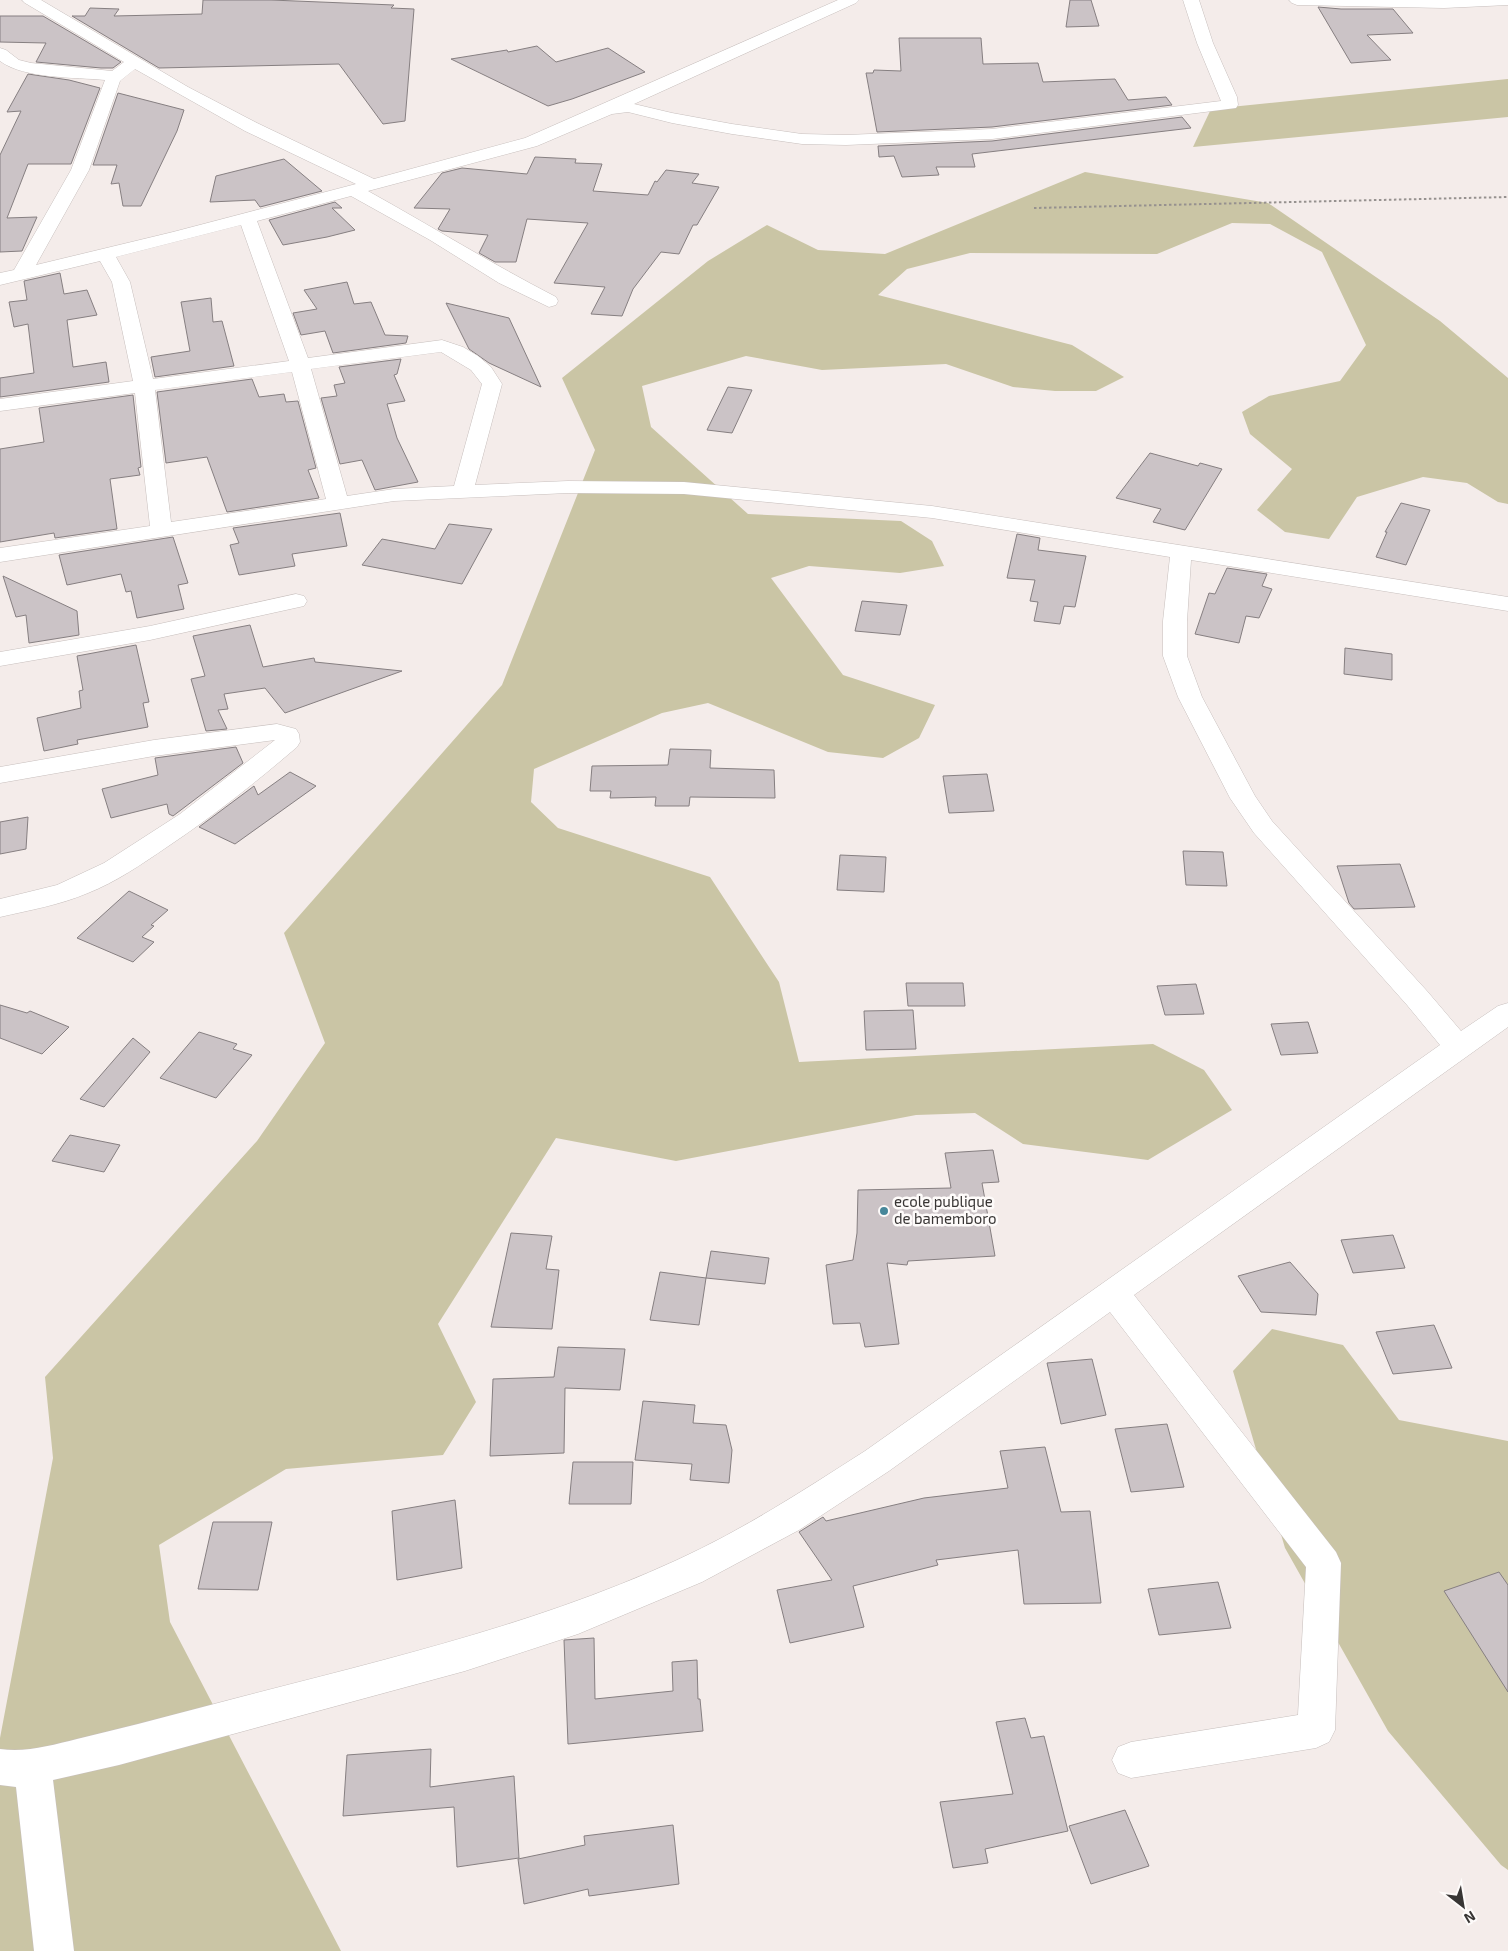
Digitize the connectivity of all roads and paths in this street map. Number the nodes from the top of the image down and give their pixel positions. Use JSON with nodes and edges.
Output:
{"nodes":[{"id":1,"x":30,"y":0,"type":"edge"},
{"id":2,"x":851,"y":0,"type":"edge"},
{"id":3,"x":1191,"y":0,"type":"edge"},
{"id":4,"x":1297,"y":0,"type":"edge"},
{"id":5,"x":1508,"y":0,"type":"edge"},
{"id":6,"x":1,"y":56,"type":"edge"},
{"id":7,"x":135,"y":62,"type":"junction"},
{"id":8,"x":114,"y":76,"type":"junction"},
{"id":9,"x":609,"y":109,"type":"junction"},
{"id":10,"x":371,"y":184,"type":"junction"},
{"id":11,"x":352,"y":189,"type":"junction"},
{"id":12,"x":1508,"y":197,"type":"edge"},
{"id":13,"x":1034,"y":208,"type":"dead end"},
{"id":14,"x":247,"y":218,"type":"junction"},
{"id":15,"x":105,"y":254,"type":"junction"},
{"id":16,"x":22,"y":273,"type":"junction"},
{"id":17,"x":0,"y":279,"type":"edge"},
{"id":18,"x":549,"y":301,"type":"dead end"},
{"id":19,"x":300,"y":364,"type":"junction"},
{"id":20,"x":144,"y":385,"type":"junction"},
{"id":21,"x":0,"y":405,"type":"edge"},
{"id":22,"x":463,"y":491,"type":"junction"},
{"id":23,"x":338,"y":502,"type":"junction"},
{"id":24,"x":161,"y":530,"type":"junction"},
{"id":25,"x":1181,"y":553,"type":"junction"},
{"id":26,"x":0,"y":555,"type":"edge"},
{"id":27,"x":296,"y":602,"type":"dead end"},
{"id":28,"x":1508,"y":604,"type":"edge"},
{"id":29,"x":0,"y":659,"type":"edge"},
{"id":30,"x":0,"y":775,"type":"edge"},
{"id":31,"x":0,"y":908,"type":"edge"},
{"id":32,"x":1508,"y":1013,"type":"edge"},
{"id":33,"x":1458,"y":1047,"type":"junction"},
{"id":34,"x":1114,"y":1293,"type":"junction"},
{"id":35,"x":1131,"y":1760,"type":"dead end"},
{"id":36,"x":16,"y":1767,"type":"edge"},
{"id":37,"x":54,"y":1951,"type":"edge"}],
"edges":[{"from":1,"to":7,"type":"street"},
{"from":2,"to":9,"type":"street"},
{"from":3,"to":9,"type":"street"},
{"from":4,"to":5,"type":"street"},
{"from":6,"to":8,"type":"street"},
{"from":7,"to":8,"type":"street"},
{"from":7,"to":10,"type":"street"},
{"from":8,"to":16,"type":"street"},
{"from":9,"to":10,"type":"street"},
{"from":10,"to":11,"type":"street"},
{"from":11,"to":14,"type":"street"},
{"from":11,"to":18,"type":"street"},
{"from":12,"to":13,"type":"path"},
{"from":14,"to":15,"type":"street"},
{"from":14,"to":19,"type":"street"},
{"from":15,"to":16,"type":"street"},
{"from":15,"to":20,"type":"street"},
{"from":16,"to":17,"type":"street"},
{"from":19,"to":20,"type":"street"},
{"from":19,"to":22,"type":"street"},
{"from":19,"to":23,"type":"street"},
{"from":20,"to":21,"type":"street"},
{"from":20,"to":24,"type":"street"},
{"from":22,"to":23,"type":"street"},
{"from":22,"to":25,"type":"street"},
{"from":23,"to":24,"type":"street"},
{"from":24,"to":26,"type":"street"},
{"from":25,"to":28,"type":"street"},
{"from":25,"to":33,"type":"street"},
{"from":27,"to":29,"type":"street"},
{"from":30,"to":31,"type":"street"},
{"from":32,"to":33,"type":"street"},
{"from":33,"to":34,"type":"street"},
{"from":34,"to":35,"type":"street"},
{"from":34,"to":36,"type":"street"},
{"from":36,"to":37,"type":"street"}]}
